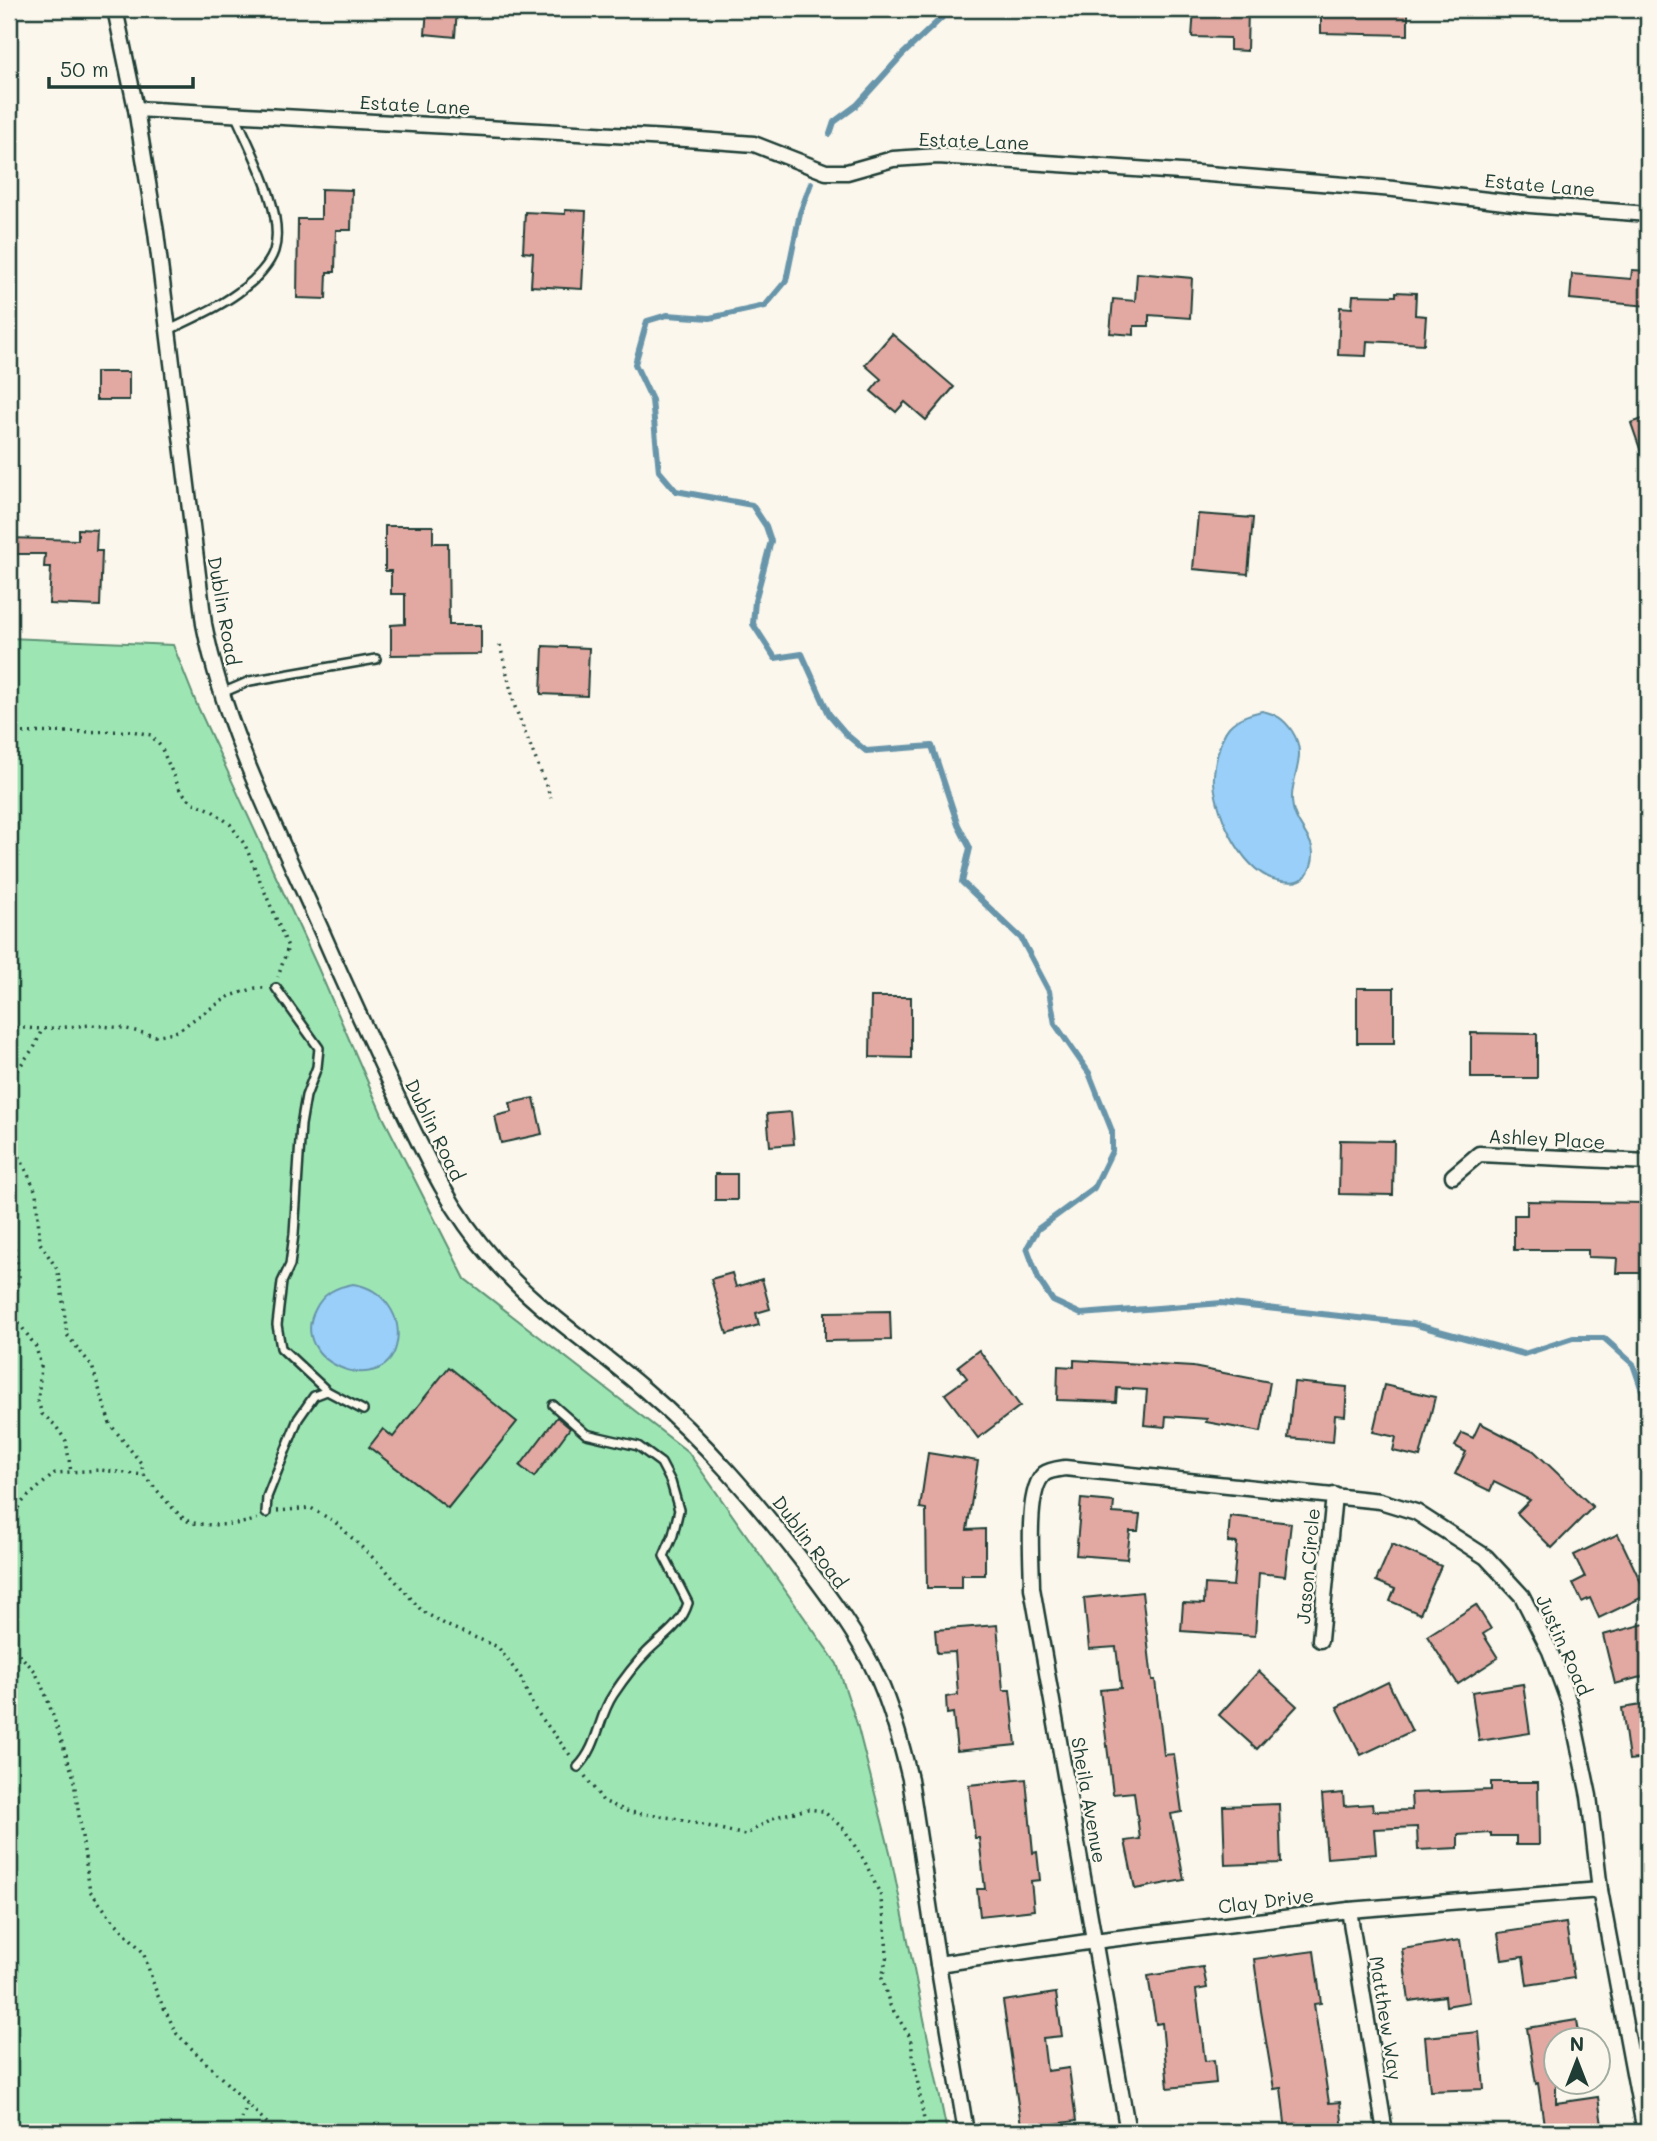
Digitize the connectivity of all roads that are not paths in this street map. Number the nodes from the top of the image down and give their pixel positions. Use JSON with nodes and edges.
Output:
{"nodes":[{"id":1,"x":115,"y":9,"type":"edge"},
{"id":2,"x":136,"y":109,"type":"junction"},
{"id":3,"x":234,"y":114,"type":"junction"},
{"id":4,"x":1648,"y":214,"type":"edge"},
{"id":5,"x":169,"y":330,"type":"junction"},
{"id":6,"x":376,"y":659,"type":"dead end"},
{"id":7,"x":221,"y":693,"type":"junction"},
{"id":8,"x":276,"y":988,"type":"road end"},
{"id":9,"x":1648,"y":1163,"type":"edge"},
{"id":10,"x":1453,"y":1176,"type":"dead end"},
{"id":11,"x":327,"y":1391,"type":"junction"},
{"id":12,"x":553,"y":1405,"type":"dead end"},
{"id":13,"x":363,"y":1410,"type":"dead end"},
{"id":14,"x":1042,"y":1475,"type":"joint"},
{"id":15,"x":1334,"y":1495,"type":"junction"},
{"id":16,"x":266,"y":1513,"type":"road end"},
{"id":17,"x":1320,"y":1640,"type":"dead end"},
{"id":18,"x":578,"y":1767,"type":"road end"},
{"id":19,"x":1600,"y":1890,"type":"junction"},
{"id":20,"x":1349,"y":1910,"type":"junction"},
{"id":21,"x":1094,"y":1941,"type":"junction"},
{"id":22,"x":938,"y":1964,"type":"junction"},
{"id":23,"x":966,"y":2132,"type":"edge"},
{"id":24,"x":1128,"y":2132,"type":"edge"},
{"id":25,"x":1385,"y":2132,"type":"edge"},
{"id":26,"x":1645,"y":2132,"type":"edge"}],
"edges":[{"from":1,"to":2,"type":"street","name":"Dublin Road"},
{"from":2,"to":3,"type":"street","name":"Estate Lane"},
{"from":2,"to":5,"type":"street","name":"Dublin Road"},
{"from":3,"to":4,"type":"street","name":"Estate Lane"},
{"from":3,"to":5,"type":"lane"},
{"from":5,"to":7,"type":"street","name":"Dublin Road"},
{"from":6,"to":7,"type":"lane"},
{"from":7,"to":22,"type":"street","name":"Dublin Road"},
{"from":8,"to":11,"type":"lane"},
{"from":9,"to":10,"type":"street","name":"Ashley Place"},
{"from":11,"to":13,"type":"lane"},
{"from":11,"to":16,"type":"lane"},
{"from":12,"to":18,"type":"lane"},
{"from":14,"to":15,"type":"street","name":"Justin Road"},
{"from":14,"to":21,"type":"street","name":"Sheila Avenue"},
{"from":15,"to":17,"type":"street","name":"Jason Circle"},
{"from":15,"to":19,"type":"street","name":"Justin Road"},
{"from":19,"to":20,"type":"street","name":"Clay Drive"},
{"from":19,"to":26,"type":"street","name":"Justin Road"},
{"from":20,"to":21,"type":"street","name":"Clay Drive"},
{"from":20,"to":25,"type":"street","name":"Matthew Way"},
{"from":21,"to":22,"type":"street","name":"Clay Drive"},
{"from":21,"to":24,"type":"street","name":"Sheila Avenue"},
{"from":22,"to":23,"type":"street","name":"Dublin Road"}]}
